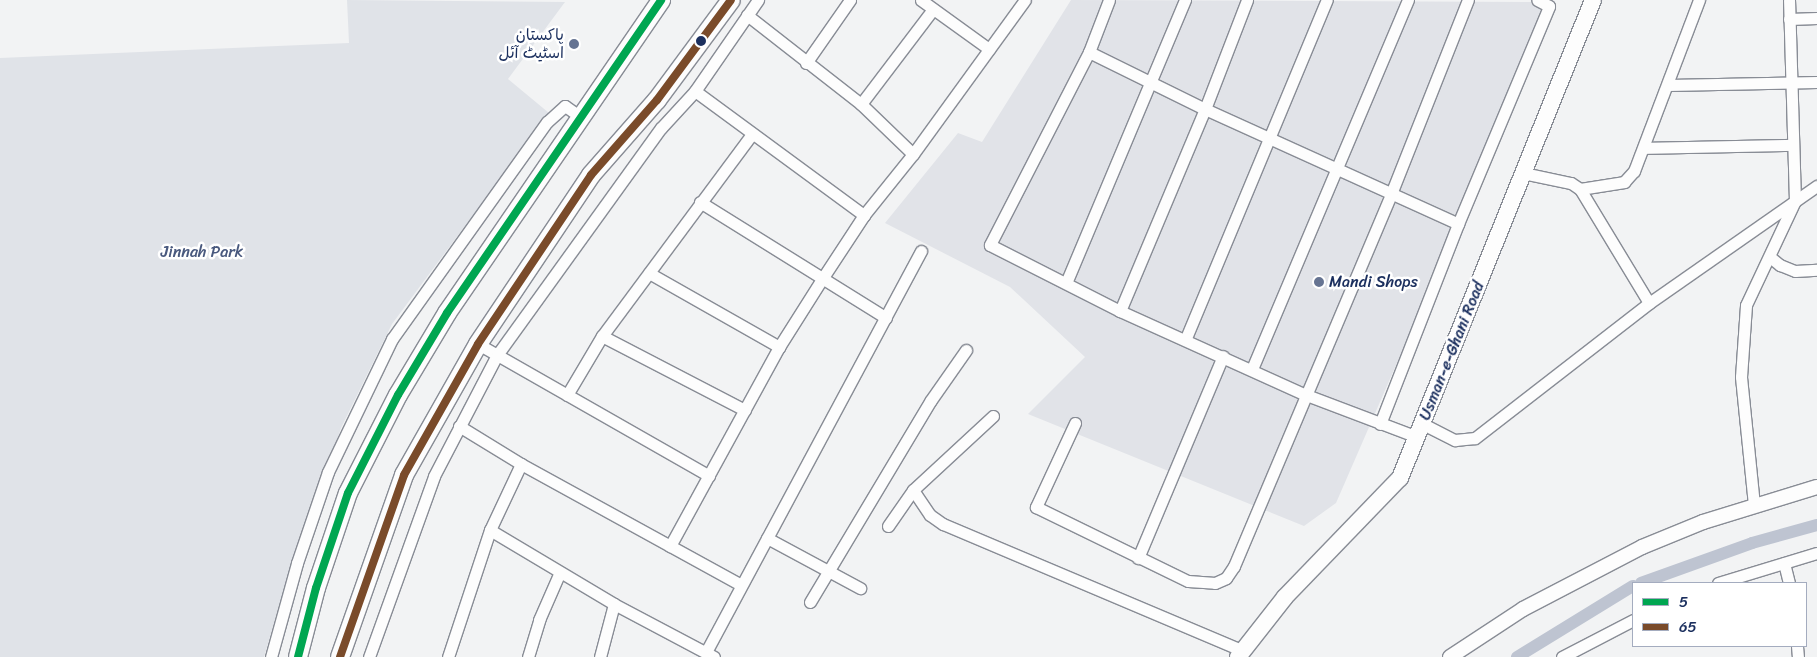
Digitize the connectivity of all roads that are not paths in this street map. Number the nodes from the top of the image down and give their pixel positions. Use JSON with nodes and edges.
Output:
{"nodes":[{"id":1,"x":661,"y":0,"type":"edge"},
{"id":2,"x":758,"y":0,"type":"edge"},
{"id":3,"x":850,"y":0,"type":"edge"},
{"id":4,"x":921,"y":0,"type":"edge"},
{"id":5,"x":1025,"y":0,"type":"edge"},
{"id":6,"x":1109,"y":0,"type":"edge"},
{"id":7,"x":1185,"y":0,"type":"edge"},
{"id":8,"x":1248,"y":0,"type":"edge"},
{"id":9,"x":1327,"y":0,"type":"edge"},
{"id":10,"x":1408,"y":0,"type":"edge"},
{"id":11,"x":1468,"y":0,"type":"edge"},
{"id":12,"x":1537,"y":0,"type":"edge"},
{"id":13,"x":1593,"y":0,"type":"edge"},
{"id":14,"x":1699,"y":0,"type":"edge"},
{"id":15,"x":1789,"y":0,"type":"edge"},
{"id":16,"x":727,"y":6,"type":"edge"},
{"id":17,"x":933,"y":9,"type":"junction"},
{"id":18,"x":1817,"y":18,"type":"edge"},
{"id":19,"x":1789,"y":19,"type":"junction"},
{"id":20,"x":744,"y":20,"type":"junction"},
{"id":21,"x":989,"y":49,"type":"junction"},
{"id":22,"x":1089,"y":52,"type":"junction"},
{"id":23,"x":806,"y":63,"type":"junction"},
{"id":24,"x":1150,"y":81,"type":"junction"},
{"id":25,"x":1817,"y":82,"type":"edge"},
{"id":26,"x":1790,"y":83,"type":"junction"},
{"id":27,"x":1668,"y":85,"type":"junction"},
{"id":28,"x":695,"y":91,"type":"junction"},
{"id":29,"x":861,"y":104,"type":"junction"},
{"id":30,"x":1205,"y":110,"type":"junction"},
{"id":31,"x":581,"y":117,"type":"junction"},
{"id":32,"x":752,"y":134,"type":"junction"},
{"id":33,"x":1270,"y":138,"type":"junction"},
{"id":34,"x":1791,"y":145,"type":"junction"},
{"id":35,"x":1644,"y":148,"type":"junction"},
{"id":36,"x":913,"y":154,"type":"junction"},
{"id":37,"x":1335,"y":168,"type":"junction"},
{"id":38,"x":1523,"y":173,"type":"junction"},
{"id":39,"x":1817,"y":186,"type":"edge"},
{"id":40,"x":1580,"y":189,"type":"junction"},
{"id":41,"x":1391,"y":194,"type":"junction"},
{"id":42,"x":1795,"y":201,"type":"junction"},
{"id":43,"x":700,"y":202,"type":"junction"},
{"id":44,"x":864,"y":215,"type":"junction"},
{"id":45,"x":1458,"y":224,"type":"junction"},
{"id":46,"x":921,"y":251,"type":"dead end"},
{"id":47,"x":1770,"y":258,"type":"junction"},
{"id":48,"x":1817,"y":270,"type":"edge"},
{"id":49,"x":649,"y":273,"type":"junction"},
{"id":50,"x":822,"y":279,"type":"junction"},
{"id":51,"x":1066,"y":283,"type":"junction"},
{"id":52,"x":1649,"y":304,"type":"junction"},
{"id":53,"x":1120,"y":311,"type":"junction"},
{"id":54,"x":886,"y":318,"type":"junction"},
{"id":55,"x":602,"y":336,"type":"junction"},
{"id":56,"x":1186,"y":338,"type":"junction"},
{"id":57,"x":478,"y":344,"type":"junction"},
{"id":58,"x":779,"y":347,"type":"junction"},
{"id":59,"x":966,"y":350,"type":"dead end"},
{"id":60,"x":496,"y":355,"type":"junction"},
{"id":61,"x":1223,"y":356,"type":"junction"},
{"id":62,"x":1252,"y":369,"type":"junction"},
{"id":63,"x":1304,"y":394,"type":"junction"},
{"id":64,"x":567,"y":395,"type":"junction"},
{"id":65,"x":745,"y":410,"type":"junction"},
{"id":66,"x":993,"y":416,"type":"dead end"},
{"id":67,"x":1075,"y":423,"type":"dead end"},
{"id":68,"x":1380,"y":424,"type":"junction"},
{"id":69,"x":459,"y":426,"type":"junction"},
{"id":70,"x":1420,"y":430,"type":"junction"},
{"id":71,"x":521,"y":464,"type":"junction"},
{"id":72,"x":709,"y":476,"type":"junction"},
{"id":73,"x":1817,"y":487,"type":"edge"},
{"id":74,"x":914,"y":490,"type":"junction"},
{"id":75,"x":1754,"y":505,"type":"junction"},
{"id":76,"x":888,"y":526,"type":"dead end"},
{"id":77,"x":490,"y":530,"type":"junction"},
{"id":78,"x":767,"y":538,"type":"junction"},
{"id":79,"x":670,"y":546,"type":"junction"},
{"id":80,"x":1817,"y":554,"type":"edge"},
{"id":81,"x":1138,"y":558,"type":"junction"},
{"id":82,"x":1784,"y":563,"type":"junction"},
{"id":83,"x":830,"y":571,"type":"junction"},
{"id":84,"x":560,"y":572,"type":"junction"},
{"id":85,"x":1721,"y":582,"type":"edge"},
{"id":86,"x":1789,"y":582,"type":"edge"},
{"id":87,"x":741,"y":585,"type":"junction"},
{"id":88,"x":860,"y":588,"type":"dead end"},
{"id":89,"x":810,"y":602,"type":"dead end"},
{"id":90,"x":614,"y":604,"type":"junction"},
{"id":91,"x":1632,"y":621,"type":"edge"},
{"id":92,"x":1240,"y":654,"type":"edge"},
{"id":93,"x":710,"y":655,"type":"edge"},
{"id":94,"x":271,"y":657,"type":"edge"},
{"id":95,"x":298,"y":657,"type":"edge"},
{"id":96,"x":340,"y":657,"type":"edge"},
{"id":97,"x":369,"y":657,"type":"edge"},
{"id":98,"x":448,"y":657,"type":"edge"},
{"id":99,"x":528,"y":657,"type":"edge"},
{"id":100,"x":600,"y":657,"type":"edge"},
{"id":101,"x":1450,"y":657,"type":"edge"},
{"id":102,"x":1562,"y":657,"type":"edge"}],
"edges":[{"from":1,"to":31,"type":"main road"},
{"from":2,"to":20,"type":"street"},
{"from":3,"to":23,"type":"street"},
{"from":4,"to":17,"type":"street"},
{"from":5,"to":21,"type":"street"},
{"from":6,"to":22,"type":"street"},
{"from":7,"to":24,"type":"street"},
{"from":8,"to":30,"type":"street"},
{"from":9,"to":33,"type":"street"},
{"from":10,"to":37,"type":"street"},
{"from":11,"to":41,"type":"street"},
{"from":12,"to":45,"type":"street"},
{"from":13,"to":38,"type":"main road","name":"Usman-e-Ghani Road"},
{"from":14,"to":27,"type":"street"},
{"from":15,"to":19,"type":"street"},
{"from":16,"to":20,"type":"street"},
{"from":16,"to":57,"type":"main road"},
{"from":17,"to":21,"type":"street"},
{"from":17,"to":29,"type":"street"},
{"from":18,"to":19,"type":"street"},
{"from":19,"to":26,"type":"street"},
{"from":20,"to":23,"type":"street"},
{"from":20,"to":28,"type":"street"},
{"from":21,"to":36,"type":"street"},
{"from":22,"to":24,"type":"street"},
{"from":22,"to":51,"type":"street"},
{"from":23,"to":29,"type":"street"},
{"from":24,"to":30,"type":"street"},
{"from":24,"to":51,"type":"street"},
{"from":25,"to":26,"type":"street"},
{"from":26,"to":27,"type":"street"},
{"from":26,"to":34,"type":"street"},
{"from":27,"to":35,"type":"street"},
{"from":28,"to":32,"type":"street"},
{"from":28,"to":60,"type":"street"},
{"from":29,"to":36,"type":"street"},
{"from":30,"to":33,"type":"street"},
{"from":30,"to":53,"type":"street"},
{"from":31,"to":94,"type":"street"},
{"from":31,"to":95,"type":"main road"},
{"from":32,"to":43,"type":"street"},
{"from":32,"to":44,"type":"street"},
{"from":33,"to":37,"type":"street"},
{"from":33,"to":56,"type":"street"},
{"from":34,"to":35,"type":"street"},
{"from":34,"to":42,"type":"street"},
{"from":35,"to":40,"type":"street"},
{"from":36,"to":44,"type":"street"},
{"from":37,"to":41,"type":"street"},
{"from":37,"to":62,"type":"street"},
{"from":38,"to":40,"type":"street"},
{"from":38,"to":70,"type":"main road","name":"Usman-e-Ghani Road"},
{"from":39,"to":42,"type":"street"},
{"from":40,"to":52,"type":"street"},
{"from":41,"to":45,"type":"street"},
{"from":41,"to":63,"type":"street"},
{"from":42,"to":47,"type":"street"},
{"from":42,"to":52,"type":"street"},
{"from":43,"to":49,"type":"street"},
{"from":43,"to":50,"type":"street"},
{"from":44,"to":50,"type":"street"},
{"from":45,"to":68,"type":"street"},
{"from":46,"to":54,"type":"street"},
{"from":47,"to":48,"type":"street"},
{"from":47,"to":75,"type":"street"},
{"from":49,"to":55,"type":"street"},
{"from":49,"to":58,"type":"street"},
{"from":50,"to":54,"type":"street"},
{"from":50,"to":58,"type":"street"},
{"from":51,"to":53,"type":"street"},
{"from":52,"to":70,"type":"street"},
{"from":53,"to":56,"type":"street"},
{"from":54,"to":78,"type":"street"},
{"from":55,"to":64,"type":"street"},
{"from":55,"to":65,"type":"street"},
{"from":56,"to":61,"type":"street"},
{"from":57,"to":60,"type":"street"},
{"from":57,"to":96,"type":"main road"},
{"from":58,"to":65,"type":"street"},
{"from":59,"to":83,"type":"street"},
{"from":60,"to":64,"type":"street"},
{"from":60,"to":69,"type":"street"},
{"from":61,"to":62,"type":"street"},
{"from":61,"to":81,"type":"street"},
{"from":62,"to":63,"type":"street"},
{"from":63,"to":68,"type":"street"},
{"from":63,"to":81,"type":"street"},
{"from":64,"to":72,"type":"street"},
{"from":65,"to":72,"type":"street"},
{"from":66,"to":74,"type":"street"},
{"from":67,"to":81,"type":"street"},
{"from":68,"to":70,"type":"street"},
{"from":69,"to":71,"type":"street"},
{"from":69,"to":97,"type":"street"},
{"from":70,"to":92,"type":"main road","name":"Usman-e-Ghani Road"},
{"from":71,"to":77,"type":"street"},
{"from":71,"to":79,"type":"street"},
{"from":72,"to":79,"type":"street"},
{"from":73,"to":75,"type":"street"},
{"from":74,"to":76,"type":"street"},
{"from":74,"to":92,"type":"street"},
{"from":75,"to":101,"type":"street"},
{"from":77,"to":84,"type":"street"},
{"from":77,"to":98,"type":"street"},
{"from":78,"to":83,"type":"street"},
{"from":78,"to":87,"type":"street"},
{"from":79,"to":87,"type":"street"},
{"from":80,"to":82,"type":"street"},
{"from":82,"to":85,"type":"street"},
{"from":82,"to":86,"type":"street"},
{"from":83,"to":88,"type":"street"},
{"from":83,"to":89,"type":"street"},
{"from":84,"to":90,"type":"street"},
{"from":84,"to":99,"type":"street"},
{"from":87,"to":93,"type":"street"},
{"from":90,"to":93,"type":"street"},
{"from":90,"to":100,"type":"street"},
{"from":91,"to":102,"type":"street"}]}
